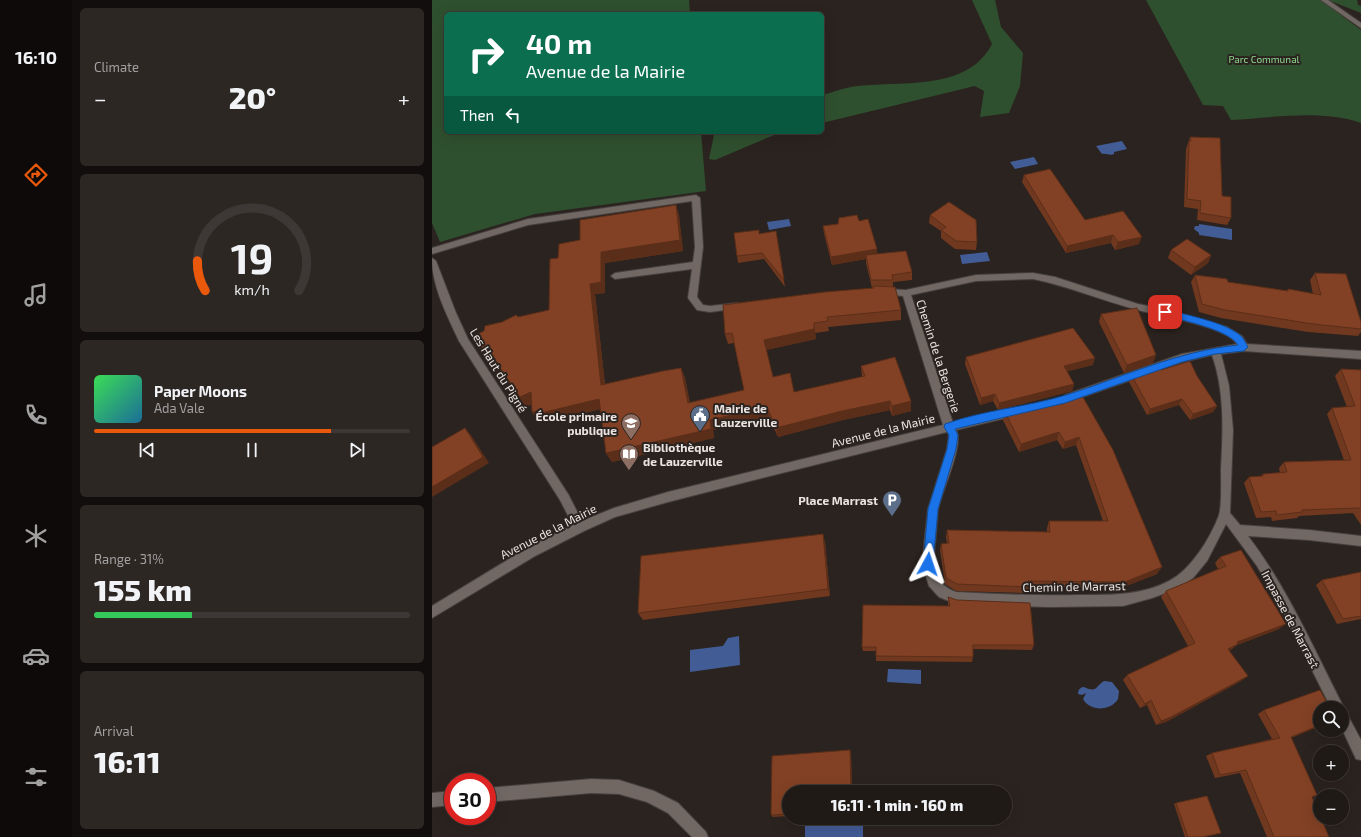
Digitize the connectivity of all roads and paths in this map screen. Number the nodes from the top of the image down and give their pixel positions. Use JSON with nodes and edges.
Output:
{"nodes":[{"id":1,"x":1324,"y":0,"type":"edge"},
{"id":2,"x":1361,"y":26,"type":"edge"},
{"id":3,"x":432,"y":251,"type":"edge"},
{"id":4,"x":432,"y":261,"type":"edge"},
{"id":5,"x":696,"y":265,"type":"junction"},
{"id":6,"x":615,"y":276,"type":"dead end"},
{"id":7,"x":878,"y":292,"type":"edge"},
{"id":8,"x":906,"y":292,"type":"junction"},
{"id":9,"x":750,"y":305,"type":"edge"},
{"id":10,"x":1244,"y":347,"type":"junction"},
{"id":11,"x":1215,"y":350,"type":"junction"},
{"id":12,"x":1361,"y":355,"type":"edge"},
{"id":13,"x":1058,"y":401,"type":"edge"},
{"id":14,"x":1028,"y":408,"type":"edge"},
{"id":15,"x":949,"y":427,"type":"junction"},
{"id":16,"x":1225,"y":514,"type":"junction"},
{"id":17,"x":580,"y":527,"type":"junction"},
{"id":18,"x":1237,"y":530,"type":"junction"},
{"id":19,"x":1361,"y":541,"type":"edge"},
{"id":20,"x":432,"y":612,"type":"edge"},
{"id":21,"x":1334,"y":701,"type":"edge"},
{"id":22,"x":1349,"y":730,"type":"edge"},
{"id":23,"x":1361,"y":754,"type":"edge"},
{"id":24,"x":496,"y":794,"type":"edge"},
{"id":25,"x":444,"y":799,"type":"edge"},
{"id":26,"x":432,"y":800,"type":"edge"},
{"id":27,"x":701,"y":837,"type":"edge"}],
"edges":[{"from":1,"to":2,"type":"street"},
{"from":3,"to":5,"type":"street"},
{"from":4,"to":17,"type":"street","name":"Les Haut du Pigné"},
{"from":5,"to":6,"type":"street"},
{"from":5,"to":9,"type":"street"},
{"from":7,"to":8,"type":"street","name":"Chemin de la Bergerie"},
{"from":8,"to":10,"type":"street","name":"Chemin de la Bergerie"},
{"from":8,"to":15,"type":"street","name":"Chemin de la Bergerie"},
{"from":10,"to":11,"type":"street"},
{"from":10,"to":12,"type":"street"},
{"from":11,"to":13,"type":"street"},
{"from":11,"to":16,"type":"street","name":"Chemin de Marrast"},
{"from":14,"to":15,"type":"street","name":"Avenue de la Mairie"},
{"from":15,"to":16,"type":"street","name":"Chemin de Marrast"},
{"from":15,"to":17,"type":"street","name":"Avenue de la Mairie"},
{"from":16,"to":18,"type":"street","name":"Impasse de Marrast"},
{"from":17,"to":20,"type":"street","name":"Avenue de la Mairie"},
{"from":18,"to":19,"type":"street"},
{"from":18,"to":21,"type":"street","name":"Impasse de Marrast"},
{"from":22,"to":23,"type":"street"},
{"from":24,"to":27,"type":"street"},
{"from":25,"to":26,"type":"street"}]}
